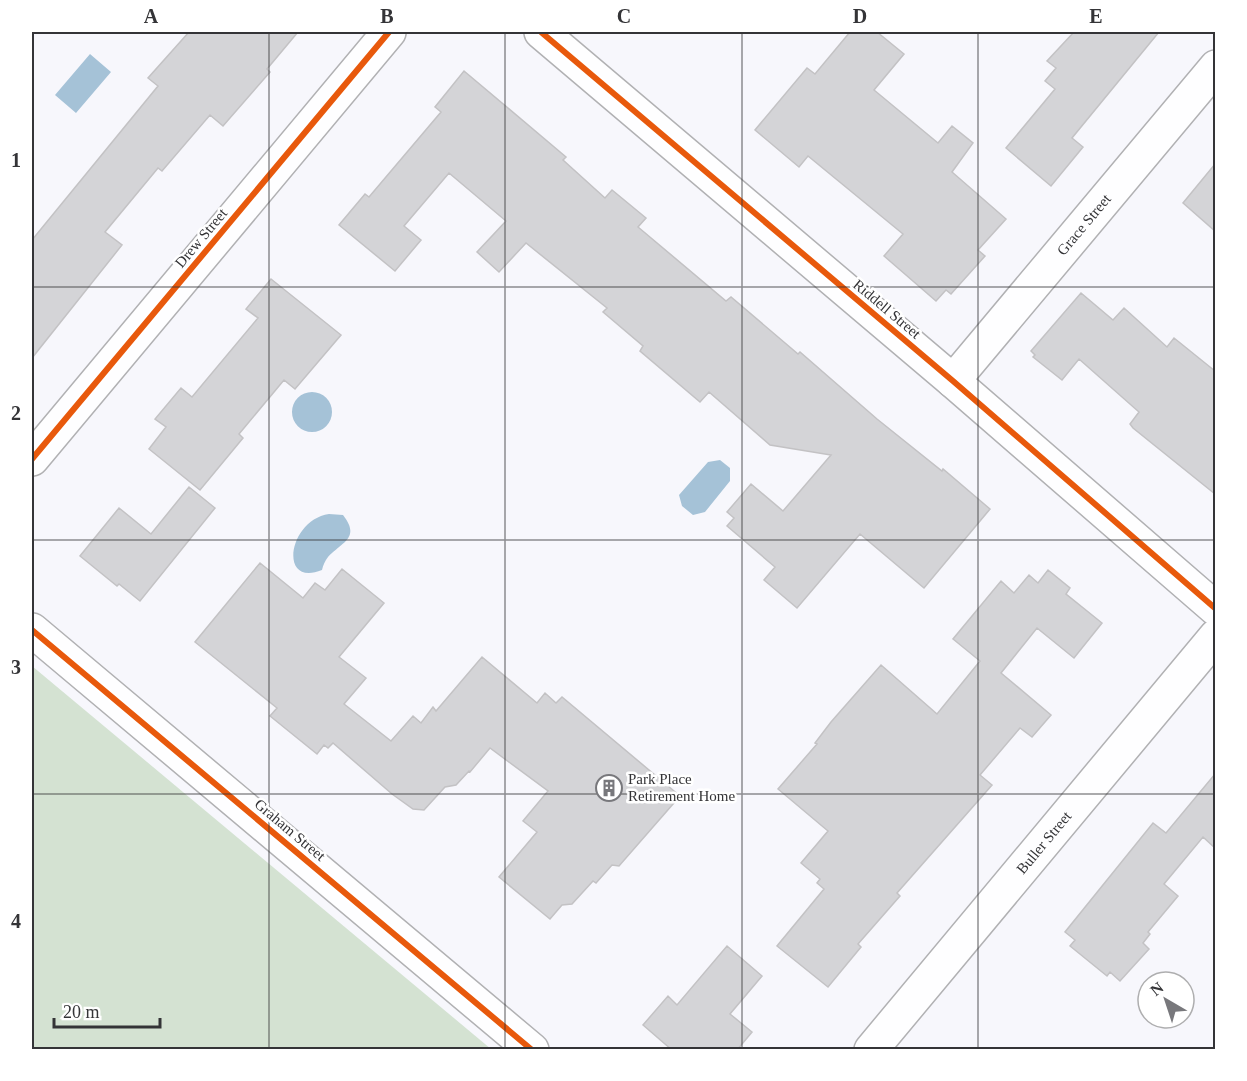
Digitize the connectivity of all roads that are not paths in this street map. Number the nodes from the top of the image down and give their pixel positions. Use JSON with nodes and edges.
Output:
{"nodes":[{"id":1,"x":389,"y":32,"type":"edge"},
{"id":2,"x":551,"y":35,"type":"edge"},
{"id":3,"x":1215,"y":67,"type":"edge"},
{"id":4,"x":953,"y":381,"type":"junction"},
{"id":5,"x":32,"y":459,"type":"edge"},
{"id":6,"x":1215,"y":609,"type":"edge"},
{"id":7,"x":32,"y":630,"type":"edge"},
{"id":8,"x":1215,"y":636,"type":"edge"},
{"id":9,"x":532,"y":1050,"type":"edge"},
{"id":10,"x":871,"y":1050,"type":"edge"}],
"edges":[{"from":1,"to":5,"type":"street","name":"Drew Street"},
{"from":2,"to":4,"type":"street","name":"Riddell Street"},
{"from":3,"to":4,"type":"street","name":"Grace Street"},
{"from":4,"to":6,"type":"street","name":"Riddell Street"},
{"from":7,"to":9,"type":"street","name":"Graham Street"},
{"from":8,"to":10,"type":"street","name":"Buller Street"}]}
